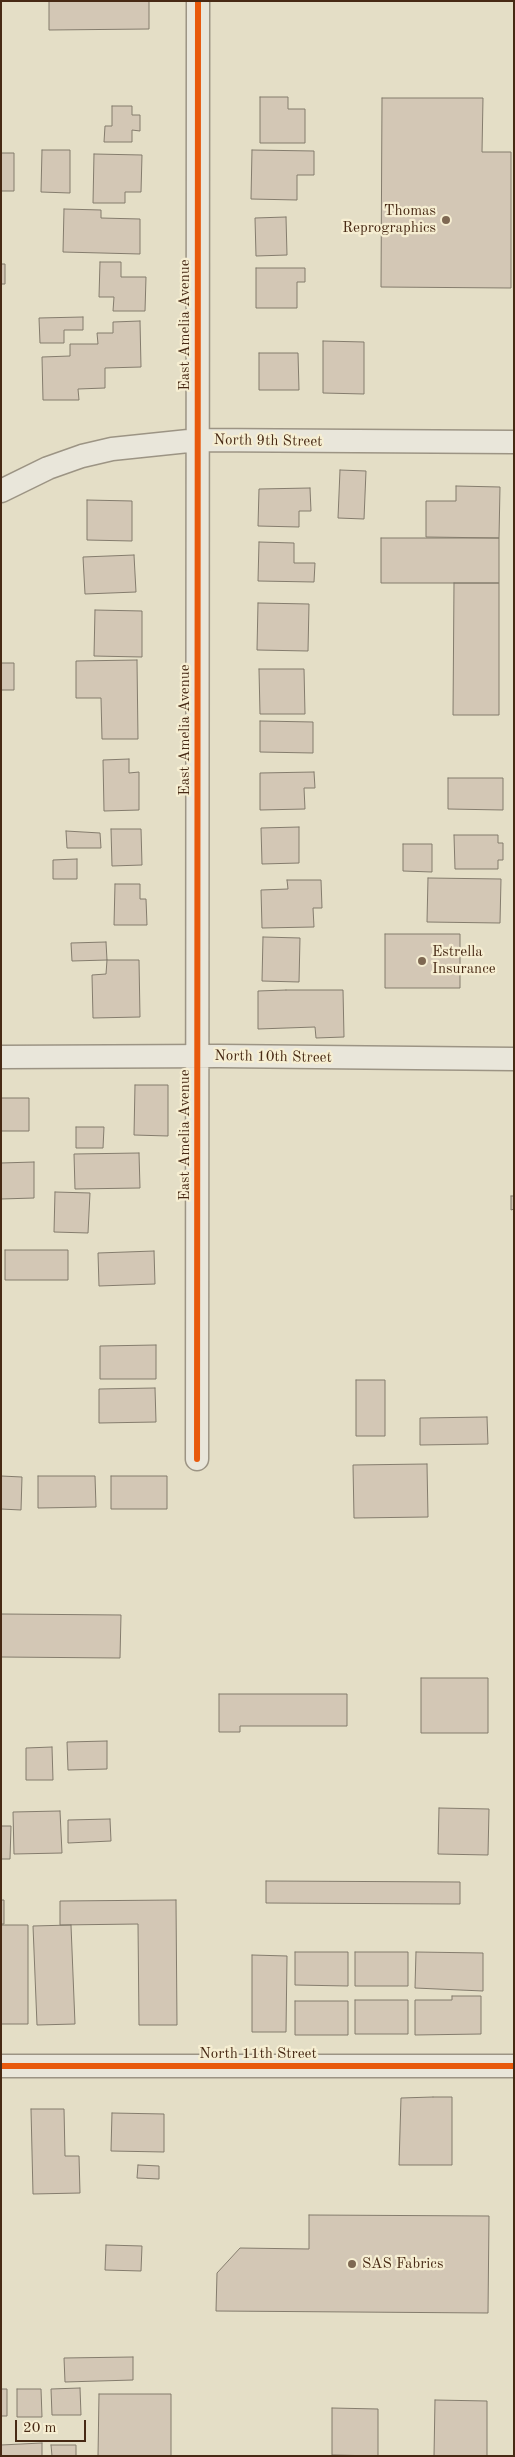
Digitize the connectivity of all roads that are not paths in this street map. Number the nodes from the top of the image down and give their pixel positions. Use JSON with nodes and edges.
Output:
{"nodes":[{"id":1,"x":198,"y":1,"type":"edge"},
{"id":2,"x":198,"y":440,"type":"junction"},
{"id":3,"x":514,"y":442,"type":"edge"},
{"id":4,"x":1,"y":491,"type":"edge"},
{"id":5,"x":197,"y":1056,"type":"junction"},
{"id":6,"x":1,"y":1057,"type":"edge"},
{"id":7,"x":514,"y":1059,"type":"edge"},
{"id":8,"x":197,"y":1459,"type":"dead end"},
{"id":9,"x":1,"y":2066,"type":"edge"},
{"id":10,"x":514,"y":2066,"type":"edge"}],
"edges":[{"from":1,"to":2,"type":"street","name":"East Amelia Avenue"},
{"from":2,"to":3,"type":"street","name":"North 9th Street"},
{"from":2,"to":4,"type":"street","name":"North 9th Street"},
{"from":2,"to":5,"type":"street","name":"East Amelia Avenue"},
{"from":5,"to":6,"type":"street","name":"North 10th Street"},
{"from":5,"to":7,"type":"street","name":"North 10th Street"},
{"from":5,"to":8,"type":"street","name":"East Amelia Avenue"},
{"from":9,"to":10,"type":"street","name":"North 11th Street"}]}
